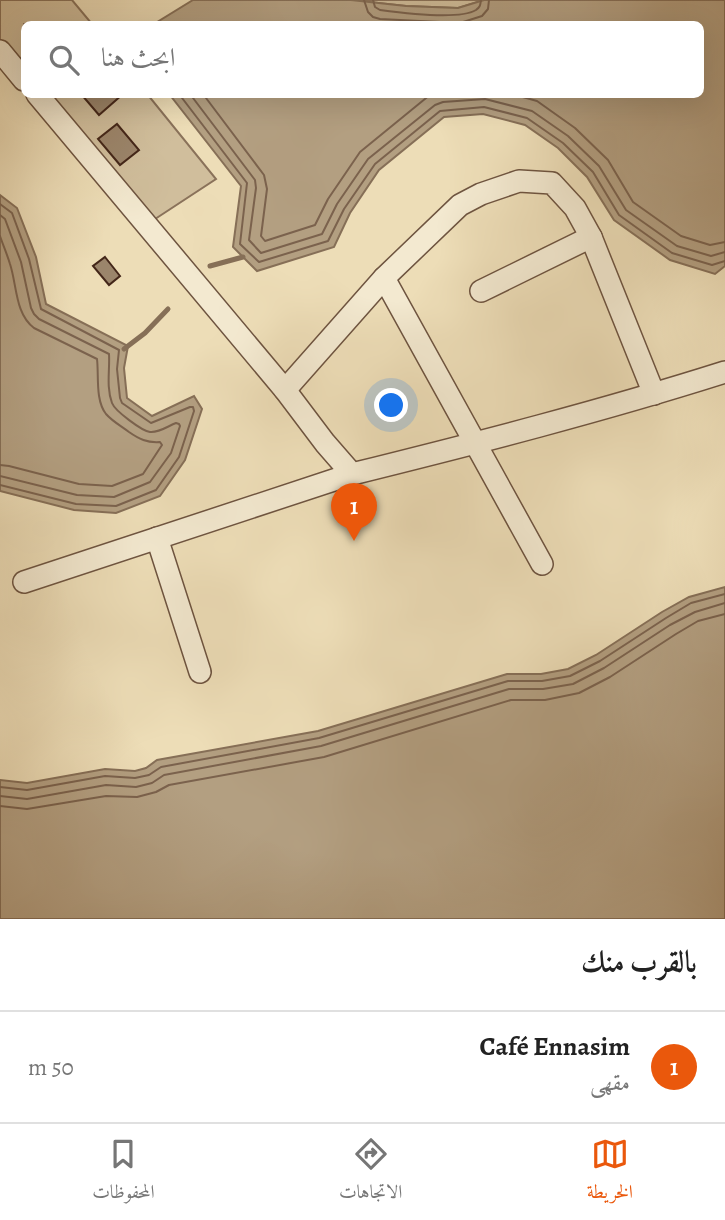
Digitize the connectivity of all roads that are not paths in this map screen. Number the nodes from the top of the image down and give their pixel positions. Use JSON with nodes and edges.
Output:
{"nodes":[{"id":1,"x":0,"y":51,"type":"edge"},
{"id":2,"x":21,"y":76,"type":"edge"},
{"id":3,"x":40,"y":98,"type":"edge"},
{"id":4,"x":592,"y":237,"type":"junction"},
{"id":5,"x":384,"y":278,"type":"junction"},
{"id":6,"x":481,"y":290,"type":"dead end"},
{"id":7,"x":725,"y":372,"type":"edge"},
{"id":8,"x":285,"y":390,"type":"junction"},
{"id":9,"x":654,"y":394,"type":"junction"},
{"id":10,"x":475,"y":442,"type":"junction"},
{"id":11,"x":352,"y":474,"type":"junction"},
{"id":12,"x":157,"y":538,"type":"junction"},
{"id":13,"x":542,"y":564,"type":"dead end"},
{"id":14,"x":24,"y":582,"type":"dead end"},
{"id":15,"x":200,"y":672,"type":"dead end"}],
"edges":[{"from":1,"to":2,"type":"street"},
{"from":3,"to":8,"type":"street"},
{"from":4,"to":5,"type":"street"},
{"from":4,"to":6,"type":"street"},
{"from":4,"to":9,"type":"street"},
{"from":5,"to":8,"type":"street"},
{"from":5,"to":10,"type":"street"},
{"from":7,"to":9,"type":"street"},
{"from":8,"to":11,"type":"street"},
{"from":9,"to":10,"type":"street"},
{"from":10,"to":11,"type":"street"},
{"from":10,"to":13,"type":"street"},
{"from":11,"to":12,"type":"street"},
{"from":12,"to":14,"type":"street"},
{"from":12,"to":15,"type":"street"}]}
